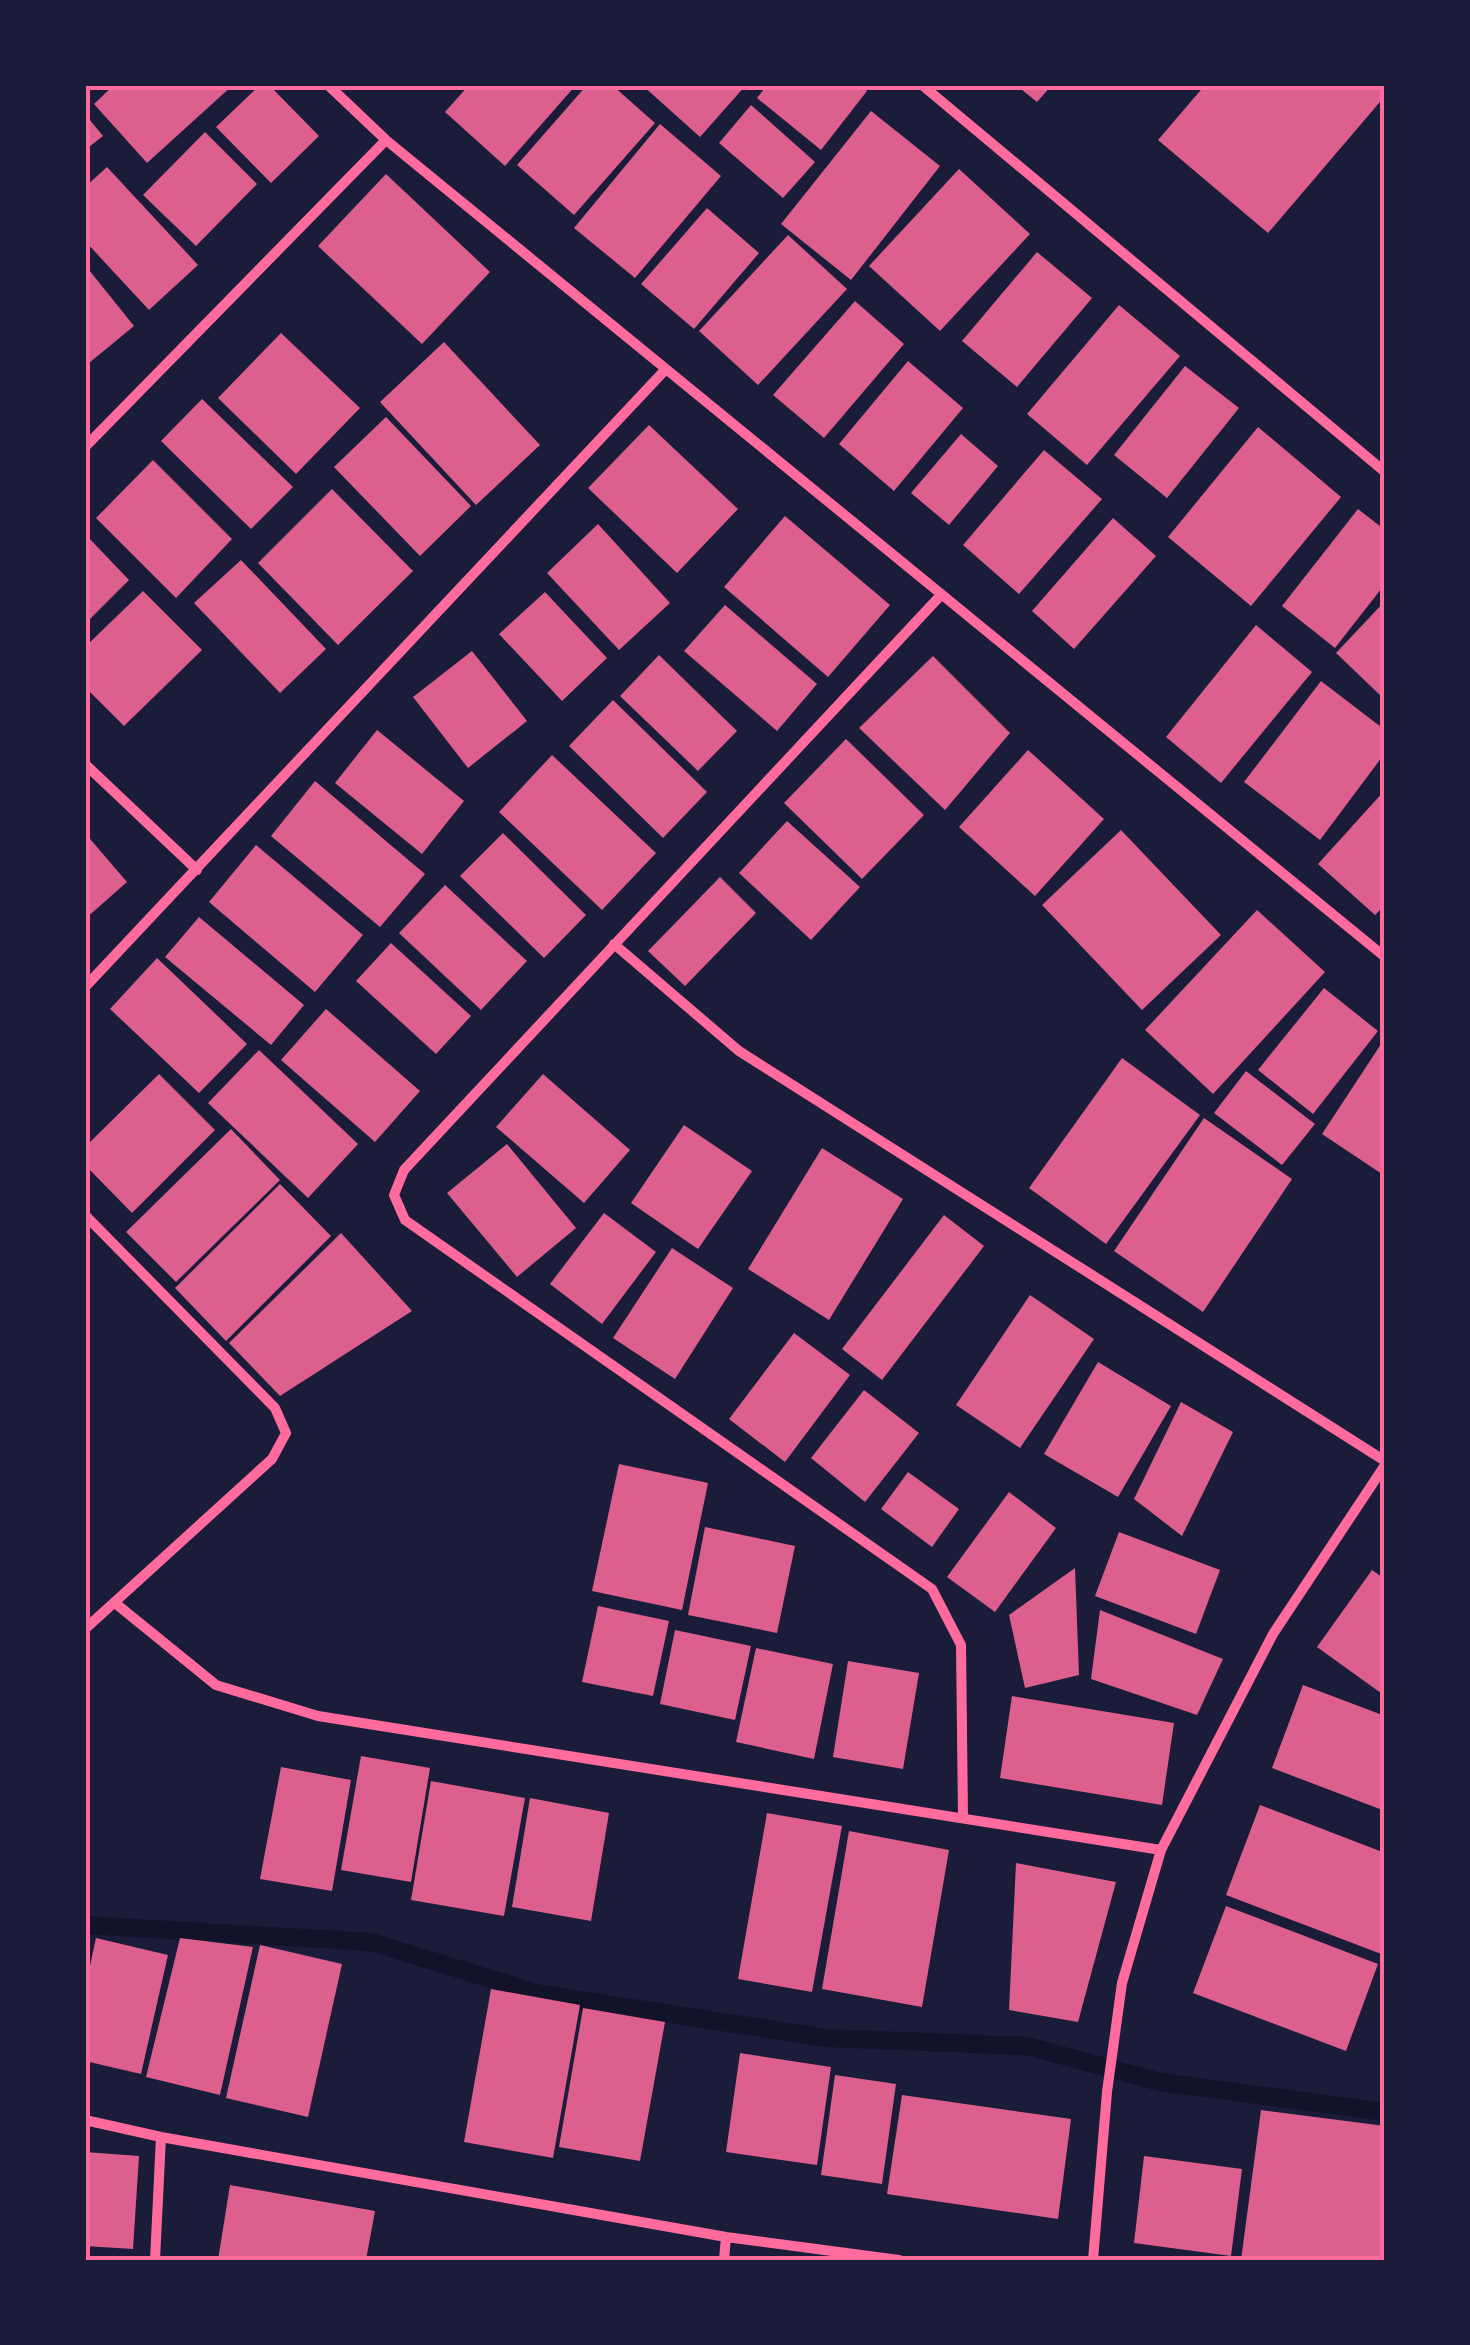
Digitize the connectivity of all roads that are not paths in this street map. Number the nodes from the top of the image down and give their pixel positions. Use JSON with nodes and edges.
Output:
{"nodes":[{"id":1,"x":328,"y":85,"type":"edge"},
{"id":2,"x":922,"y":85,"type":"edge"},
{"id":3,"x":386,"y":140,"type":"junction"},
{"id":4,"x":666,"y":369,"type":"junction"},
{"id":5,"x":85,"y":447,"type":"edge"},
{"id":6,"x":1385,"y":472,"type":"edge"},
{"id":7,"x":941,"y":595,"type":"junction"},
{"id":8,"x":85,"y":764,"type":"edge"},
{"id":9,"x":197,"y":870,"type":"junction"},
{"id":10,"x":614,"y":944,"type":"junction"},
{"id":11,"x":1385,"y":957,"type":"edge"},
{"id":12,"x":86,"y":986,"type":"edge"},
{"id":13,"x":85,"y":1215,"type":"edge"},
{"id":14,"x":1385,"y":1463,"type":"edge"},
{"id":15,"x":115,"y":1603,"type":"junction"},
{"id":16,"x":85,"y":1629,"type":"edge"},
{"id":17,"x":964,"y":1817,"type":"junction"},
{"id":18,"x":1161,"y":1850,"type":"junction"},
{"id":19,"x":85,"y":2120,"type":"edge"},
{"id":20,"x":161,"y":2137,"type":"junction"},
{"id":21,"x":726,"y":2237,"type":"junction"},
{"id":22,"x":155,"y":2260,"type":"edge"},
{"id":23,"x":724,"y":2260,"type":"edge"},
{"id":24,"x":899,"y":2260,"type":"edge"},
{"id":25,"x":1093,"y":2260,"type":"edge"}],
"edges":[{"from":1,"to":3,"type":"street"},
{"from":2,"to":6,"type":"street"},
{"from":3,"to":4,"type":"street"},
{"from":3,"to":5,"type":"street"},
{"from":4,"to":7,"type":"street"},
{"from":4,"to":9,"type":"street"},
{"from":7,"to":10,"type":"street"},
{"from":7,"to":11,"type":"street"},
{"from":8,"to":9,"type":"street"},
{"from":9,"to":12,"type":"street"},
{"from":10,"to":14,"type":"street"},
{"from":10,"to":17,"type":"street"},
{"from":13,"to":15,"type":"street"},
{"from":14,"to":18,"type":"street"},
{"from":15,"to":16,"type":"street"},
{"from":15,"to":17,"type":"street"},
{"from":17,"to":18,"type":"street"},
{"from":18,"to":25,"type":"street"},
{"from":19,"to":20,"type":"street"},
{"from":20,"to":21,"type":"street"},
{"from":20,"to":22,"type":"street"},
{"from":21,"to":23,"type":"street"},
{"from":21,"to":24,"type":"street"}]}
